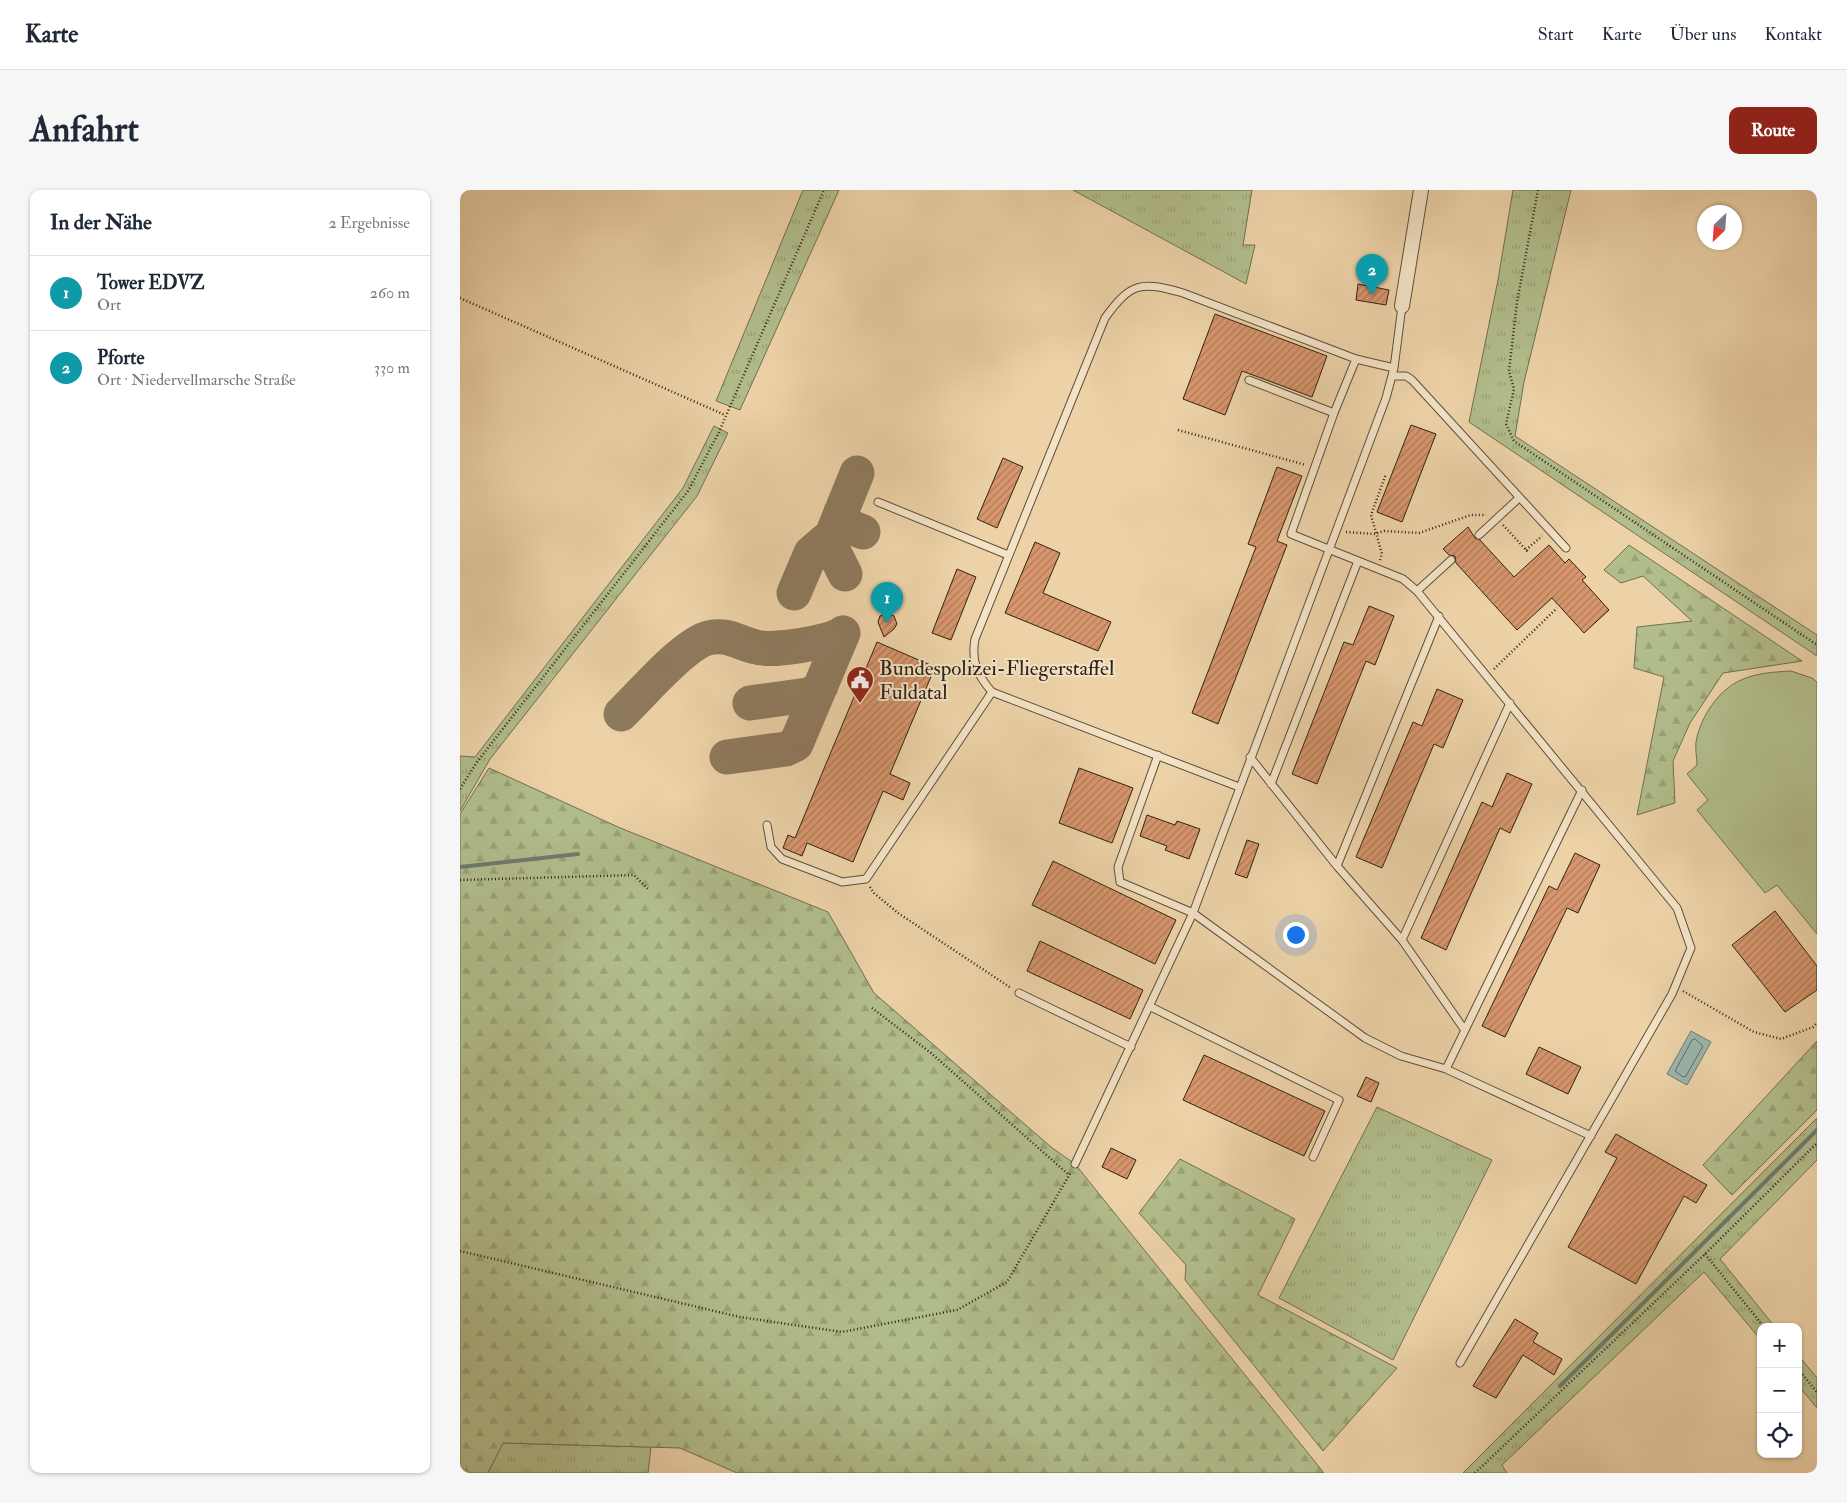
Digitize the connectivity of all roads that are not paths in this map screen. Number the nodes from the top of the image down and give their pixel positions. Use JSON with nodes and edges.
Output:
{"nodes":[{"id":1,"x":1421,"y":190,"type":"edge"},
{"id":2,"x":1402,"y":306,"type":"joint"},
{"id":3,"x":1356,"y":359,"type":"junction"},
{"id":4,"x":1394,"y":368,"type":"junction"},
{"id":5,"x":1392,"y":376,"type":"junction"},
{"id":6,"x":1249,"y":380,"type":"dead end"},
{"id":7,"x":1334,"y":412,"type":"junction"},
{"id":8,"x":1519,"y":498,"type":"junction"},
{"id":9,"x":878,"y":502,"type":"dead end"},
{"id":10,"x":1478,"y":535,"type":"dead end"},
{"id":11,"x":1566,"y":548,"type":"dead end"},
{"id":12,"x":1330,"y":549,"type":"junction"},
{"id":13,"x":1008,"y":555,"type":"junction"},
{"id":14,"x":1451,"y":560,"type":"dead end"},
{"id":15,"x":1358,"y":561,"type":"junction"},
{"id":16,"x":1417,"y":591,"type":"junction"},
{"id":17,"x":1439,"y":616,"type":"junction"},
{"id":18,"x":992,"y":692,"type":"junction"},
{"id":19,"x":1510,"y":703,"type":"junction"},
{"id":20,"x":1158,"y":755,"type":"junction"},
{"id":21,"x":1250,"y":757,"type":"junction"},
{"id":22,"x":1272,"y":784,"type":"junction"},
{"id":23,"x":1239,"y":787,"type":"junction"},
{"id":24,"x":1582,"y":790,"type":"junction"},
{"id":25,"x":767,"y":825,"type":"dead end"},
{"id":26,"x":1337,"y":866,"type":"junction"},
{"id":27,"x":1193,"y":913,"type":"junction"},
{"id":28,"x":1402,"y":940,"type":"junction"},
{"id":29,"x":1019,"y":993,"type":"road end"},
{"id":30,"x":1149,"y":1006,"type":"junction"},
{"id":31,"x":1464,"y":1029,"type":"junction"},
{"id":32,"x":1131,"y":1047,"type":"junction"},
{"id":33,"x":1446,"y":1069,"type":"junction"},
{"id":34,"x":1591,"y":1136,"type":"junction"},
{"id":35,"x":1313,"y":1157,"type":"dead end"},
{"id":36,"x":1075,"y":1164,"type":"road end"},
{"id":37,"x":1460,"y":1363,"type":"dead end"}],
"edges":[{"from":1,"to":2,"type":"street"},
{"from":2,"to":4,"type":"lane"},
{"from":3,"to":4,"type":"lane"},
{"from":3,"to":7,"type":"lane"},
{"from":3,"to":13,"type":"lane"},
{"from":4,"to":5,"type":"lane"},
{"from":5,"to":8,"type":"lane"},
{"from":5,"to":12,"type":"lane"},
{"from":6,"to":7,"type":"lane"},
{"from":7,"to":12,"type":"lane"},
{"from":8,"to":10,"type":"lane"},
{"from":8,"to":11,"type":"lane"},
{"from":9,"to":13,"type":"lane"},
{"from":12,"to":15,"type":"lane"},
{"from":12,"to":21,"type":"lane"},
{"from":13,"to":18,"type":"lane"},
{"from":14,"to":16,"type":"lane"},
{"from":15,"to":16,"type":"lane"},
{"from":15,"to":22,"type":"lane"},
{"from":16,"to":17,"type":"lane"},
{"from":17,"to":19,"type":"lane"},
{"from":17,"to":26,"type":"lane"},
{"from":18,"to":20,"type":"lane"},
{"from":18,"to":25,"type":"lane"},
{"from":19,"to":24,"type":"lane"},
{"from":19,"to":28,"type":"lane"},
{"from":20,"to":23,"type":"lane"},
{"from":20,"to":27,"type":"lane"},
{"from":21,"to":22,"type":"lane"},
{"from":21,"to":23,"type":"lane"},
{"from":22,"to":26,"type":"lane"},
{"from":23,"to":27,"type":"lane"},
{"from":24,"to":31,"type":"lane"},
{"from":24,"to":34,"type":"lane"},
{"from":26,"to":28,"type":"lane"},
{"from":27,"to":30,"type":"lane"},
{"from":27,"to":33,"type":"lane"},
{"from":28,"to":31,"type":"lane"},
{"from":29,"to":32,"type":"lane"},
{"from":30,"to":32,"type":"lane"},
{"from":30,"to":35,"type":"lane"},
{"from":31,"to":33,"type":"lane"},
{"from":32,"to":36,"type":"lane"},
{"from":33,"to":34,"type":"lane"},
{"from":34,"to":37,"type":"lane"}]}
